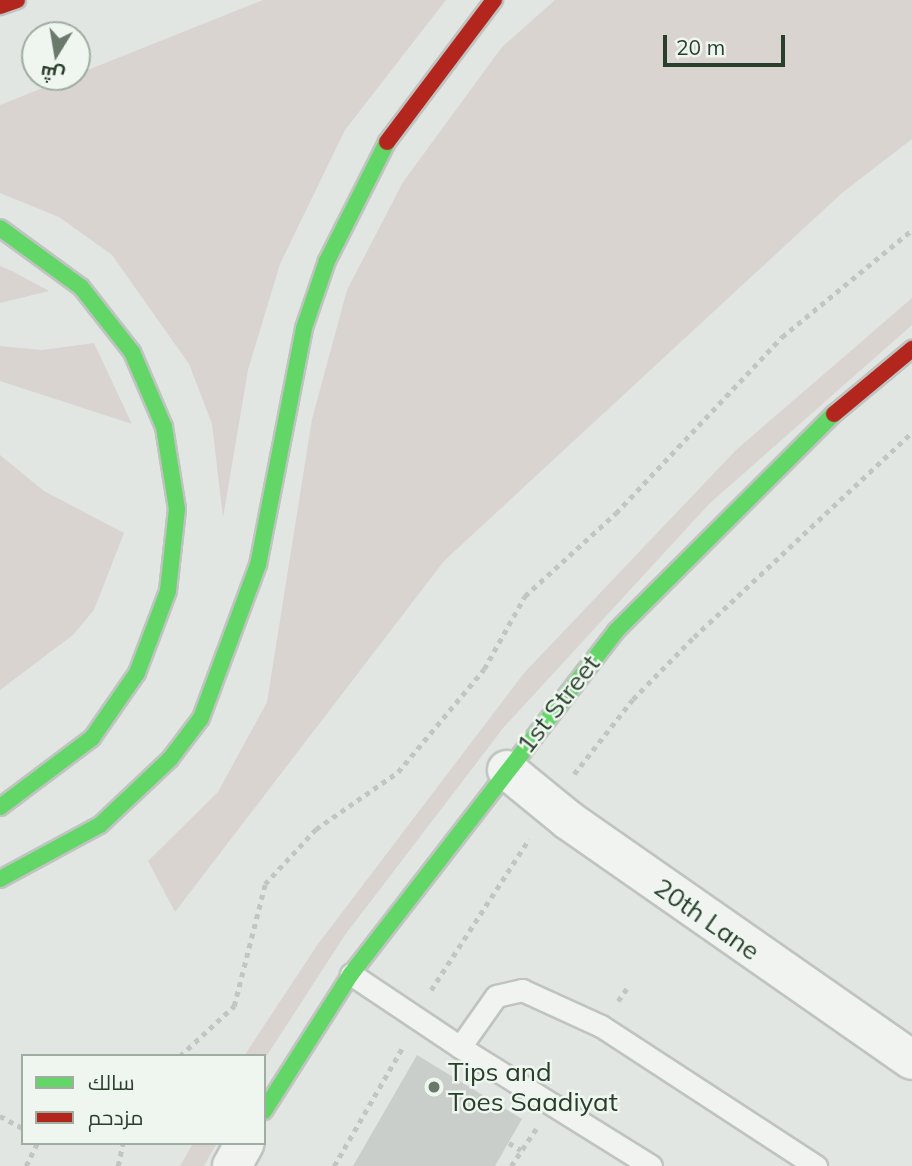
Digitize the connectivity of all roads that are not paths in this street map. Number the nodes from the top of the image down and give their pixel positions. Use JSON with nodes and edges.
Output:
{"nodes":[{"id":1,"x":18,"y":0,"type":"edge"},
{"id":2,"x":494,"y":0,"type":"edge"},
{"id":3,"x":0,"y":6,"type":"edge"},
{"id":4,"x":0,"y":228,"type":"edge"},
{"id":5,"x":912,"y":349,"type":"edge"},
{"id":6,"x":507,"y":770,"type":"junction"},
{"id":7,"x":0,"y":807,"type":"edge"},
{"id":8,"x":0,"y":879,"type":"edge"},
{"id":9,"x":351,"y":974,"type":"junction"},
{"id":10,"x":460,"y":1047,"type":"junction"},
{"id":11,"x":912,"y":1060,"type":"edge"},
{"id":12,"x":266,"y":1108,"type":"edge"},
{"id":13,"x":244,"y":1145,"type":"edge"},
{"id":14,"x":232,"y":1166,"type":"edge"},
{"id":15,"x":651,"y":1166,"type":"edge"},
{"id":16,"x":816,"y":1166,"type":"edge"}],
"edges":[{"from":1,"to":3,"type":"main road"},
{"from":2,"to":8,"type":"main road"},
{"from":4,"to":7,"type":"main road"},
{"from":5,"to":6,"type":"main road","name":"1st Street"},
{"from":6,"to":9,"type":"main road","name":"1st Street"},
{"from":6,"to":11,"type":"street","name":"20th Lane"},
{"from":9,"to":10,"type":"lane"},
{"from":9,"to":12,"type":"main road","name":"1st Street"},
{"from":10,"to":15,"type":"lane"},
{"from":10,"to":16,"type":"lane"},
{"from":13,"to":14,"type":"street"}]}
